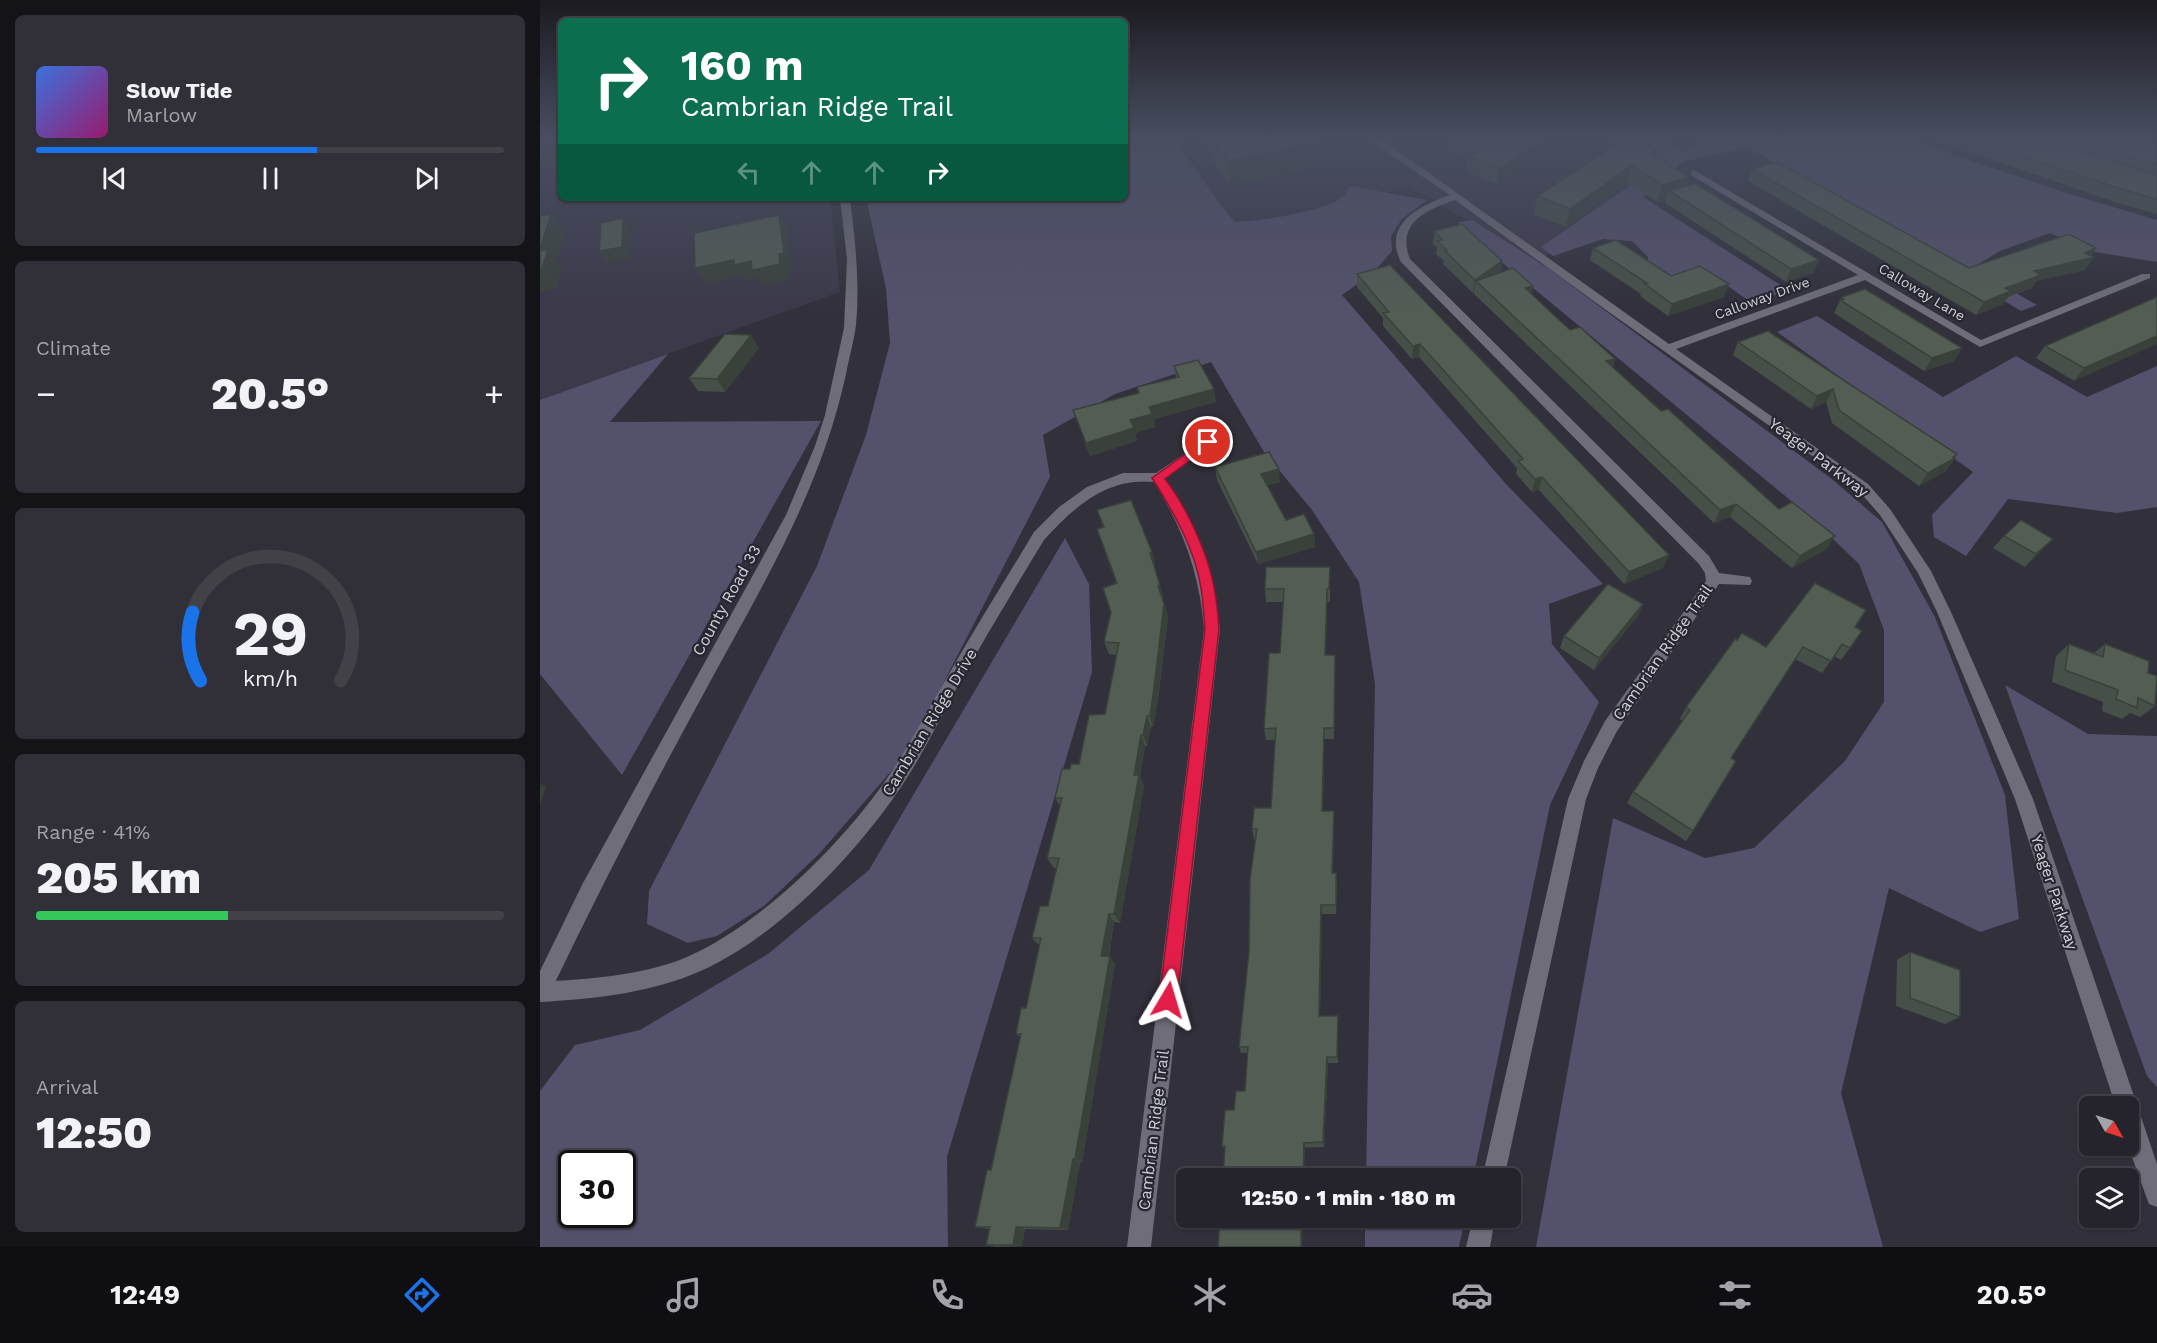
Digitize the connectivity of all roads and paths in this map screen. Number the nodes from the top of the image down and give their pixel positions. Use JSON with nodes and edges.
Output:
{"nodes":[{"id":1,"x":1454,"y":194,"type":"edge"},
{"id":2,"x":1729,"y":194,"type":"edge"},
{"id":3,"x":1457,"y":196,"type":"junction"},
{"id":4,"x":845,"y":201,"type":"edge"},
{"id":5,"x":1866,"y":276,"type":"junction"},
{"id":6,"x":2146,"y":276,"type":"dead end"},
{"id":7,"x":1669,"y":348,"type":"junction"},
{"id":8,"x":1208,"y":442,"type":"dead end"},
{"id":9,"x":1158,"y":478,"type":"junction"},
{"id":10,"x":1713,"y":578,"type":"junction"},
{"id":11,"x":1745,"y":581,"type":"dead end"},
{"id":12,"x":540,"y":992,"type":"edge"},
{"id":13,"x":2123,"y":1096,"type":"edge"},
{"id":14,"x":2139,"y":1144,"type":"edge"},
{"id":15,"x":1495,"y":1168,"type":"edge"},
{"id":16,"x":2157,"y":1196,"type":"edge"},
{"id":17,"x":1482,"y":1228,"type":"edge"},
{"id":18,"x":1140,"y":1247,"type":"edge"},
{"id":19,"x":1478,"y":1247,"type":"edge"}],
"edges":[{"from":1,"to":3,"type":"street","name":"Yeager Parkway"},
{"from":2,"to":5,"type":"street","name":"Calloway Lane"},
{"from":3,"to":7,"type":"street","name":"Yeager Parkway"},
{"from":3,"to":10,"type":"street","name":"Cambrian Ridge Trail"},
{"from":4,"to":12,"type":"street","name":"County Road 33"},
{"from":5,"to":6,"type":"street","name":"Calloway Lane"},
{"from":5,"to":7,"type":"street","name":"Calloway Drive"},
{"from":7,"to":13,"type":"street","name":"Yeager Parkway"},
{"from":8,"to":9,"type":"street"},
{"from":9,"to":12,"type":"street","name":"Cambrian Ridge Drive"},
{"from":9,"to":18,"type":"street","name":"Cambrian Ridge Trail"},
{"from":10,"to":11,"type":"street"},
{"from":10,"to":15,"type":"street","name":"Cambrian Ridge Trail"},
{"from":14,"to":16,"type":"street"},
{"from":17,"to":19,"type":"street"}]}
